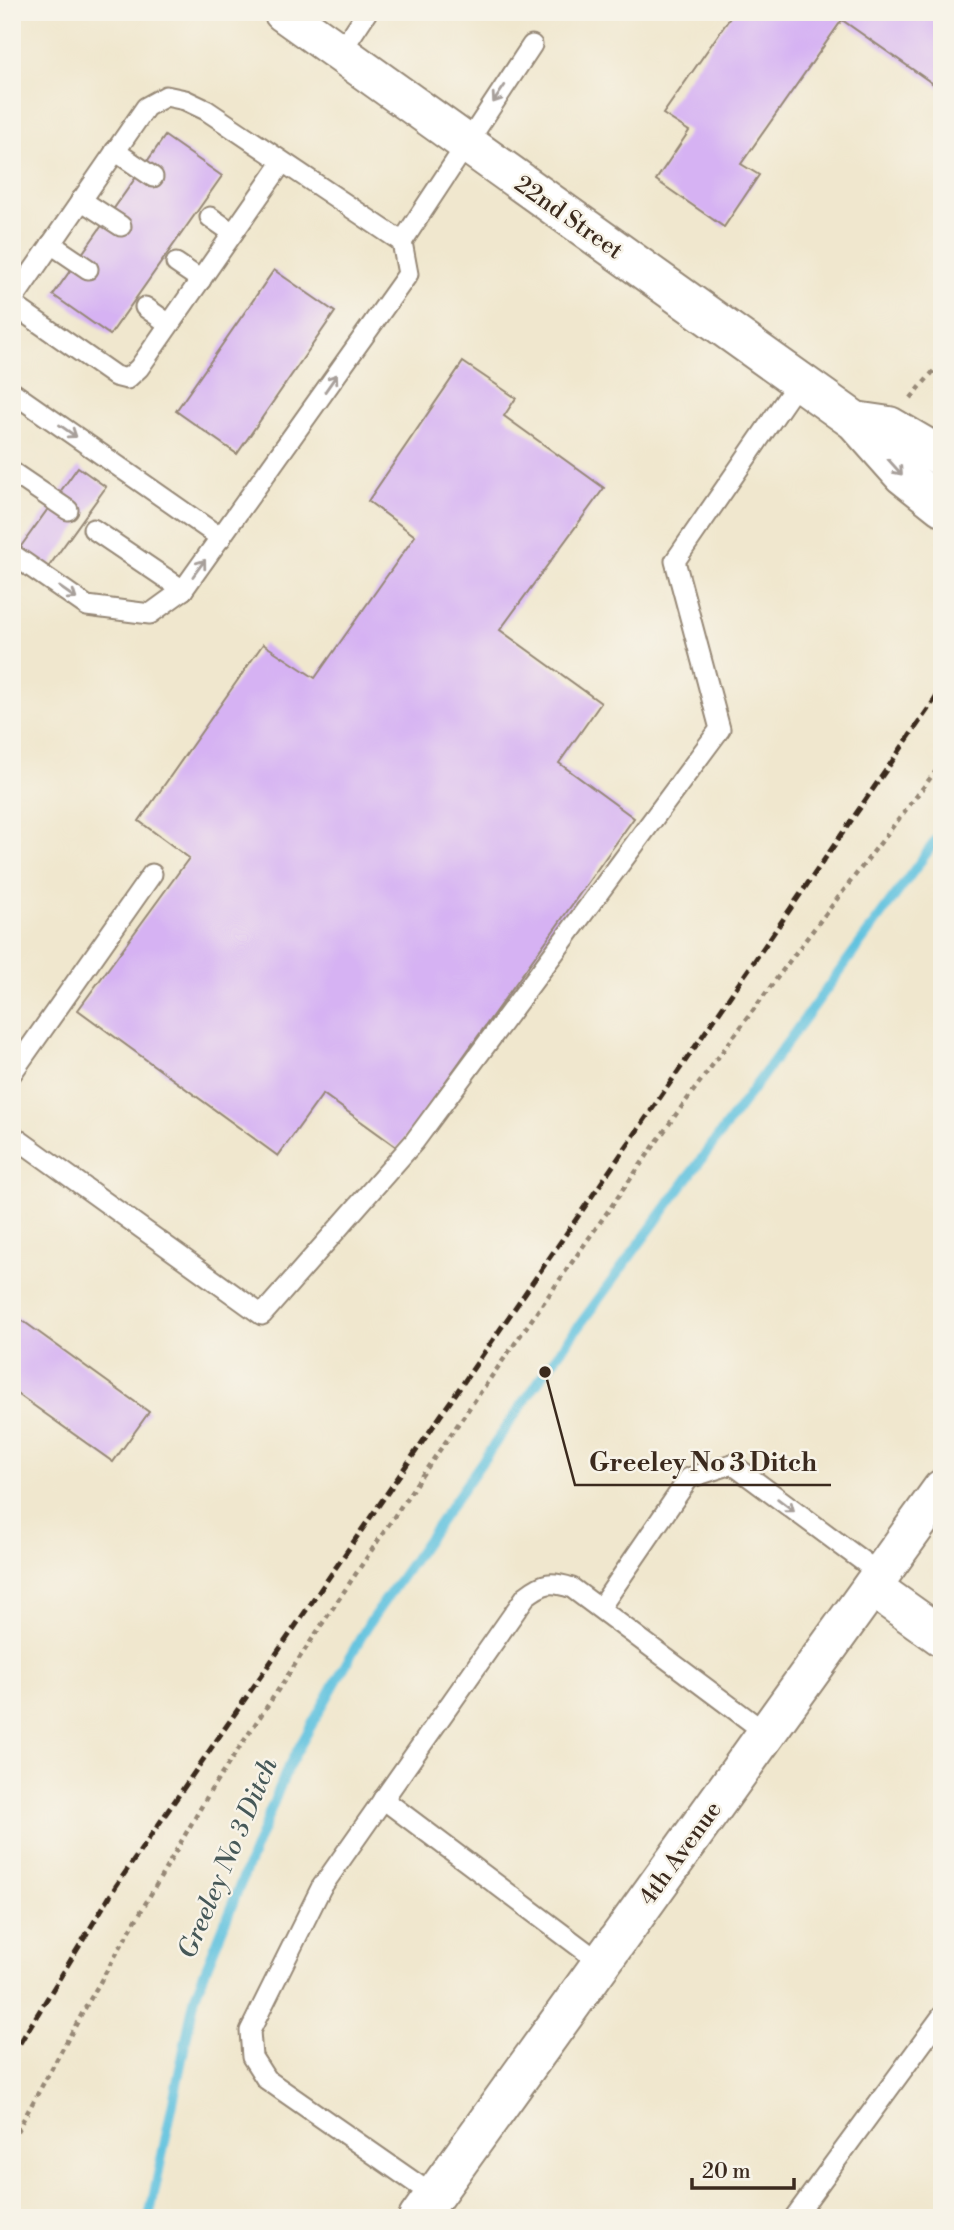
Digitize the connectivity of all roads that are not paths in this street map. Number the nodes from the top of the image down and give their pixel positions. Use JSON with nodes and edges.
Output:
{"nodes":[{"id":1,"x":283,"y":12,"type":"edge"},
{"id":2,"x":367,"y":12,"type":"edge"},
{"id":3,"x":532,"y":46,"type":"dead end"},
{"id":4,"x":340,"y":53,"type":"junction"},
{"id":5,"x":466,"y":143,"type":"junction"},
{"id":6,"x":116,"y":151,"type":"junction"},
{"id":7,"x":282,"y":163,"type":"junction"},
{"id":8,"x":153,"y":177,"type":"dead end"},
{"id":9,"x":81,"y":200,"type":"junction"},
{"id":10,"x":210,"y":217,"type":"dead end"},
{"id":11,"x":121,"y":226,"type":"dead end"},
{"id":12,"x":233,"y":233,"type":"junction"},
{"id":13,"x":402,"y":242,"type":"junction"},
{"id":14,"x":51,"y":244,"type":"junction"},
{"id":15,"x":176,"y":263,"type":"dead end"},
{"id":16,"x":88,"y":269,"type":"dead end"},
{"id":17,"x":201,"y":280,"type":"junction"},
{"id":18,"x":12,"y":303,"type":"edge"},
{"id":19,"x":145,"y":307,"type":"dead end"},
{"id":20,"x":169,"y":324,"type":"junction"},
{"id":21,"x":799,"y":381,"type":"junction"},
{"id":22,"x":12,"y":392,"type":"edge"},
{"id":23,"x":872,"y":424,"type":"junction"},
{"id":24,"x":942,"y":457,"type":"edge"},
{"id":25,"x":12,"y":472,"type":"edge"},
{"id":26,"x":942,"y":506,"type":"edge"},
{"id":27,"x":68,"y":510,"type":"dead end"},
{"id":28,"x":93,"y":529,"type":"dead end"},
{"id":29,"x":221,"y":538,"type":"junction"},
{"id":30,"x":12,"y":554,"type":"edge"},
{"id":31,"x":183,"y":590,"type":"junction"},
{"id":32,"x":152,"y":874,"type":"dead end"},
{"id":33,"x":12,"y":1073,"type":"edge"},
{"id":34,"x":12,"y":1135,"type":"edge"},
{"id":35,"x":942,"y":1489,"type":"edge"},
{"id":36,"x":876,"y":1580,"type":"junction"},
{"id":37,"x":600,"y":1608,"type":"junction"},
{"id":38,"x":942,"y":1637,"type":"edge"},
{"id":39,"x":766,"y":1733,"type":"junction"},
{"id":40,"x":383,"y":1799,"type":"junction"},
{"id":41,"x":601,"y":1963,"type":"junction"},
{"id":42,"x":942,"y":2016,"type":"edge"},
{"id":43,"x":426,"y":2207,"type":"edge"},
{"id":44,"x":794,"y":2218,"type":"edge"}],
"edges":[{"from":1,"to":4,"type":"street","name":"22nd Street"},
{"from":2,"to":4,"type":"lane"},
{"from":3,"to":5,"type":"lane","one_way":true},
{"from":4,"to":5,"type":"street","name":"22nd Street"},
{"from":5,"to":13,"type":"lane"},
{"from":5,"to":21,"type":"street","name":"22nd Street"},
{"from":6,"to":7,"type":"lane"},
{"from":6,"to":8,"type":"lane"},
{"from":6,"to":9,"type":"lane"},
{"from":7,"to":12,"type":"lane"},
{"from":7,"to":13,"type":"lane"},
{"from":9,"to":11,"type":"lane"},
{"from":9,"to":14,"type":"lane"},
{"from":10,"to":12,"type":"lane"},
{"from":12,"to":17,"type":"lane"},
{"from":29,"to":13,"type":"lane","one_way":true},
{"from":14,"to":16,"type":"lane"},
{"from":14,"to":18,"type":"lane"},
{"from":15,"to":17,"type":"lane"},
{"from":17,"to":20,"type":"lane"},
{"from":18,"to":20,"type":"lane"},
{"from":19,"to":20,"type":"lane"},
{"from":21,"to":23,"type":"street","name":"22nd Street"},
{"from":21,"to":34,"type":"lane"},
{"from":22,"to":29,"type":"lane","one_way":true},
{"from":23,"to":24,"type":"street","name":"22nd Street"},
{"from":23,"to":26,"type":"street","name":"22nd Street","one_way":true},
{"from":25,"to":27,"type":"lane"},
{"from":28,"to":31,"type":"lane"},
{"from":31,"to":29,"type":"lane","one_way":true},
{"from":30,"to":31,"type":"lane","one_way":true},
{"from":32,"to":33,"type":"lane"},
{"from":35,"to":36,"type":"street","name":"4th Avenue"},
{"from":37,"to":36,"type":"lane","one_way":true},
{"from":36,"to":38,"type":"street"},
{"from":36,"to":39,"type":"street","name":"4th Avenue"},
{"from":37,"to":39,"type":"lane"},
{"from":37,"to":40,"type":"lane"},
{"from":39,"to":41,"type":"street","name":"4th Avenue"},
{"from":40,"to":41,"type":"lane"},
{"from":40,"to":43,"type":"lane"},
{"from":41,"to":43,"type":"street","name":"4th Avenue"},
{"from":42,"to":44,"type":"lane"}]}
